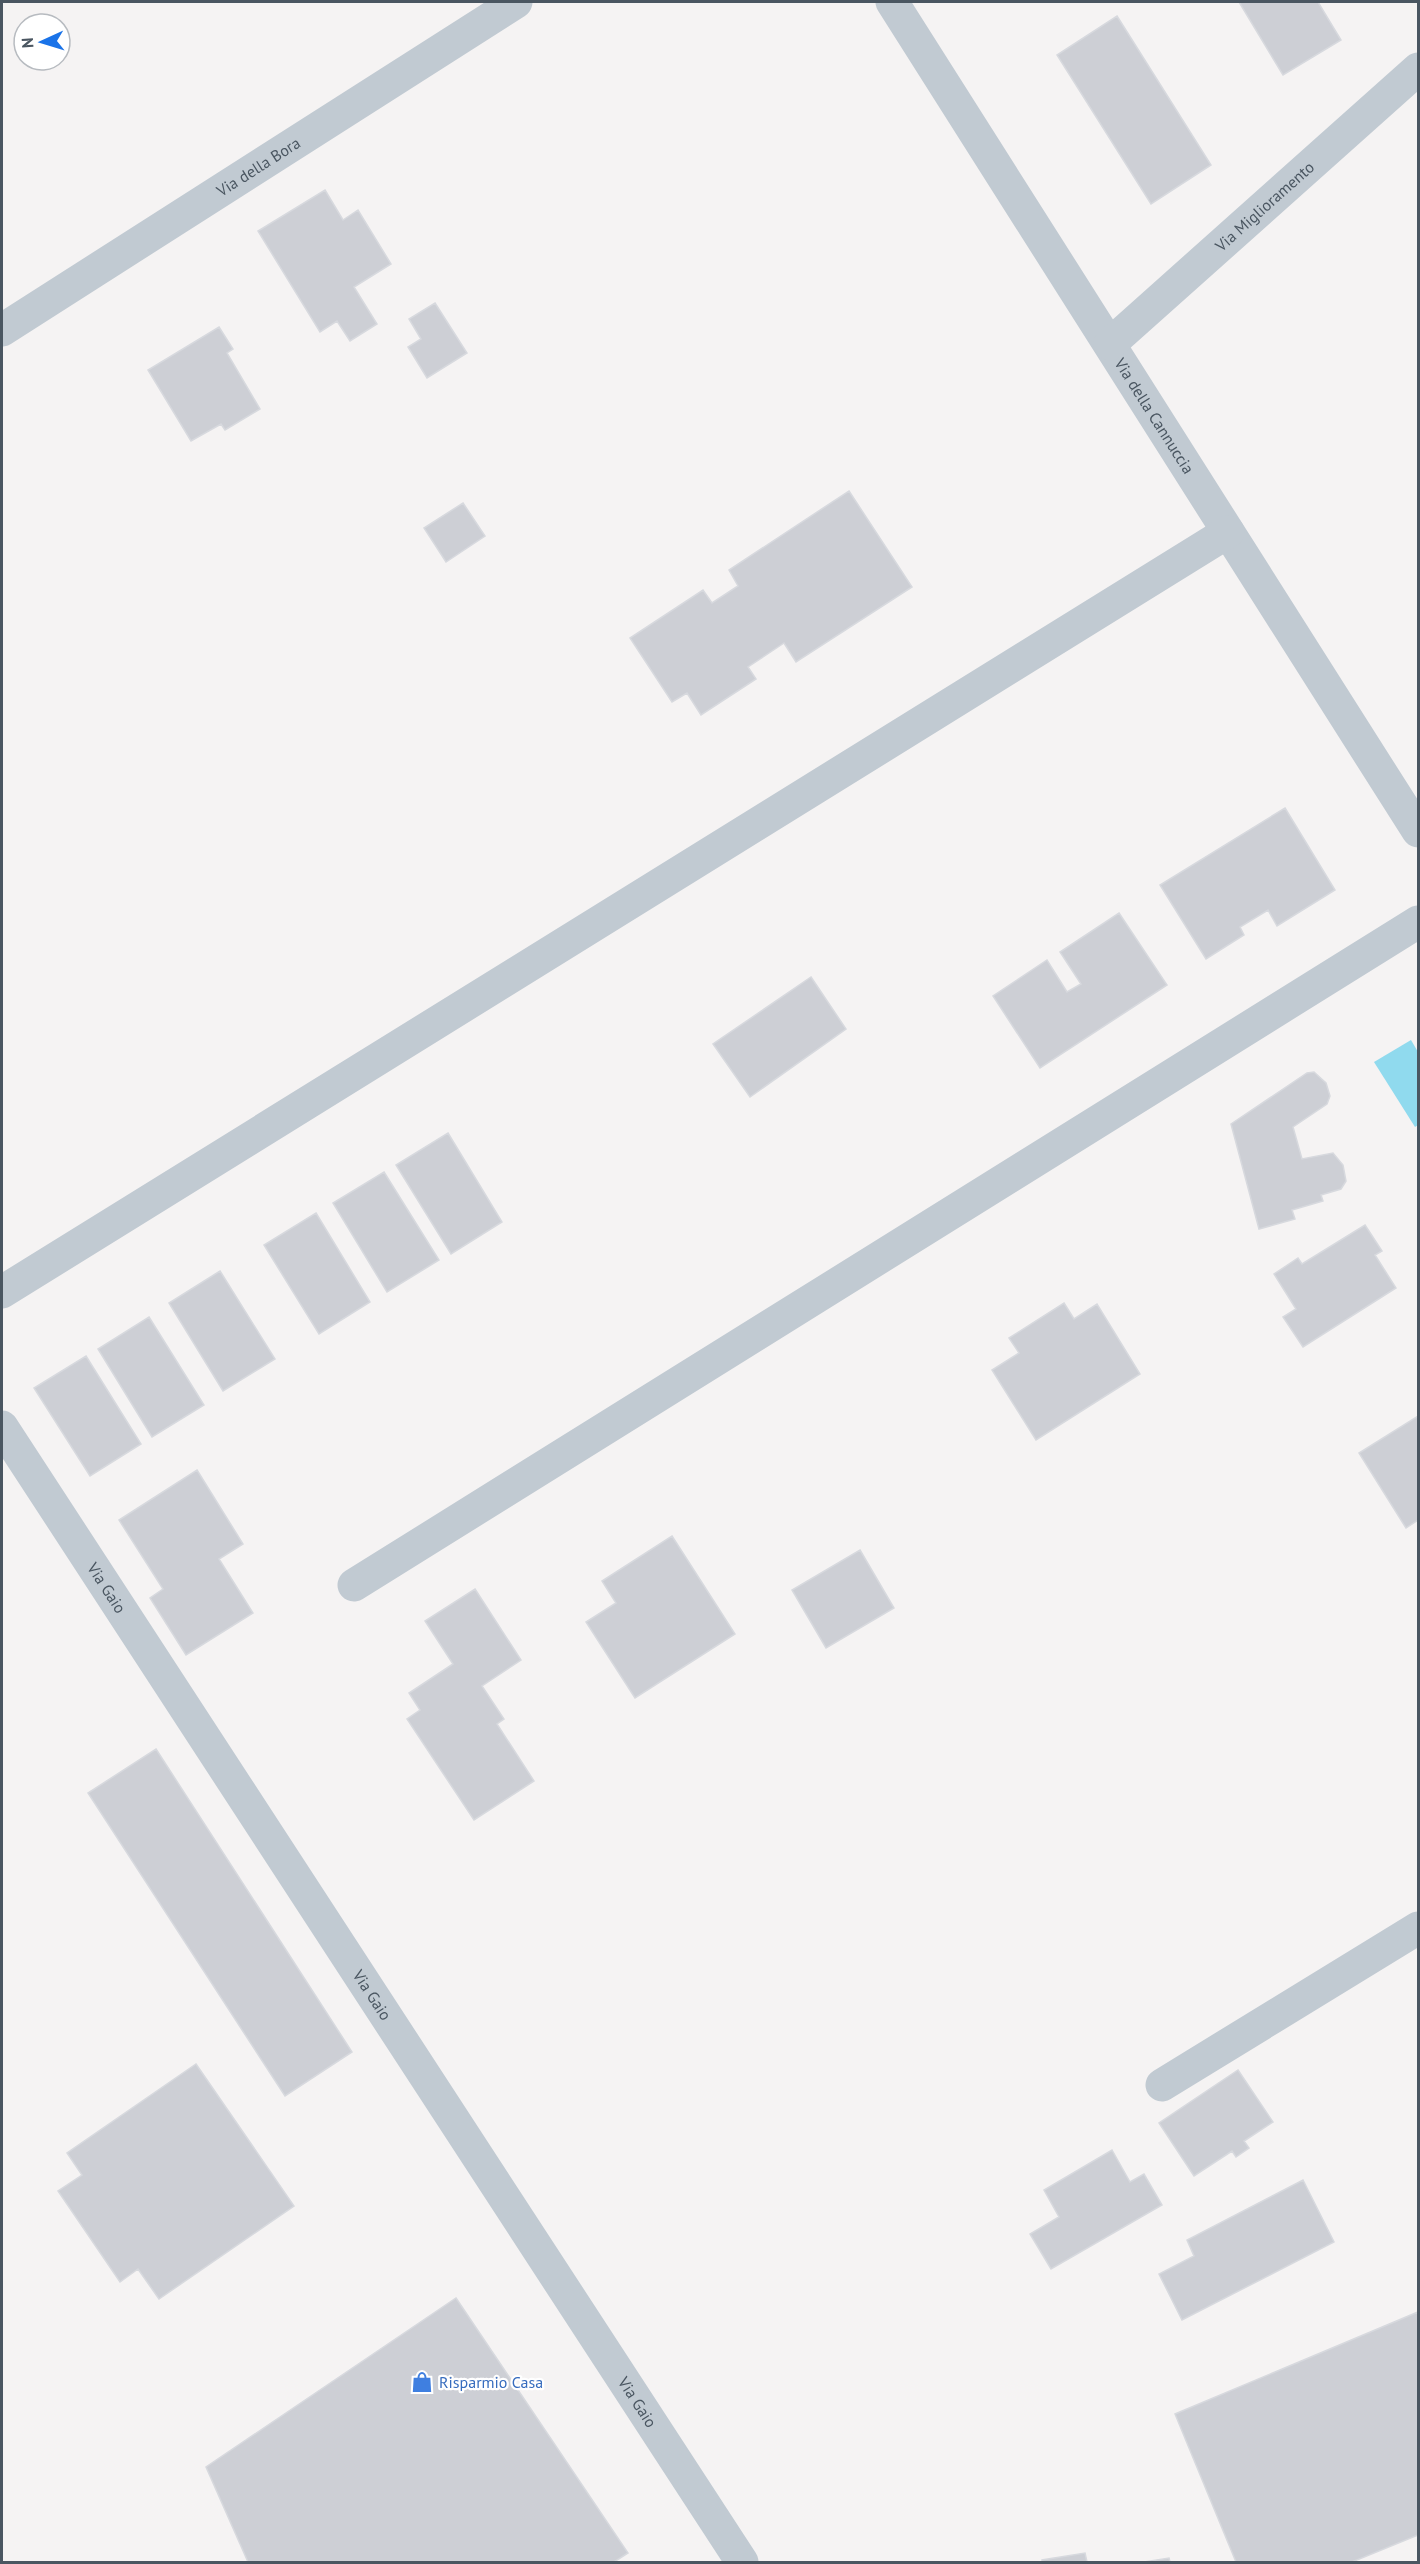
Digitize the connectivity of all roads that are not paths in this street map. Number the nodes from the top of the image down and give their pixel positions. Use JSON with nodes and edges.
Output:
{"nodes":[{"id":1,"x":516,"y":2,"type":"edge"},
{"id":2,"x":892,"y":2,"type":"edge"},
{"id":3,"x":1419,"y":69,"type":"edge"},
{"id":4,"x":2,"y":330,"type":"edge"},
{"id":5,"x":1110,"y":344,"type":"junction"},
{"id":6,"x":1228,"y":532,"type":"junction"},
{"id":7,"x":1419,"y":831,"type":"edge"},
{"id":8,"x":1419,"y":922,"type":"edge"},
{"id":9,"x":2,"y":1292,"type":"edge"},
{"id":10,"x":2,"y":1427,"type":"edge"},
{"id":11,"x":354,"y":1585,"type":"dead end"},
{"id":12,"x":1419,"y":1928,"type":"edge"},
{"id":13,"x":1162,"y":2085,"type":"dead end"},
{"id":14,"x":742,"y":2562,"type":"edge"}],
"edges":[{"from":1,"to":4,"type":"street","name":"Via della Bora"},
{"from":2,"to":5,"type":"street","name":"Via della Cannuccia"},
{"from":3,"to":5,"type":"street","name":"Via Miglioramento"},
{"from":5,"to":6,"type":"street","name":"Via della Cannuccia"},
{"from":6,"to":7,"type":"street","name":"Via della Cannuccia"},
{"from":6,"to":9,"type":"street"},
{"from":8,"to":11,"type":"street"},
{"from":10,"to":14,"type":"street","name":"Via Gaio"},
{"from":12,"to":13,"type":"street"}]}
